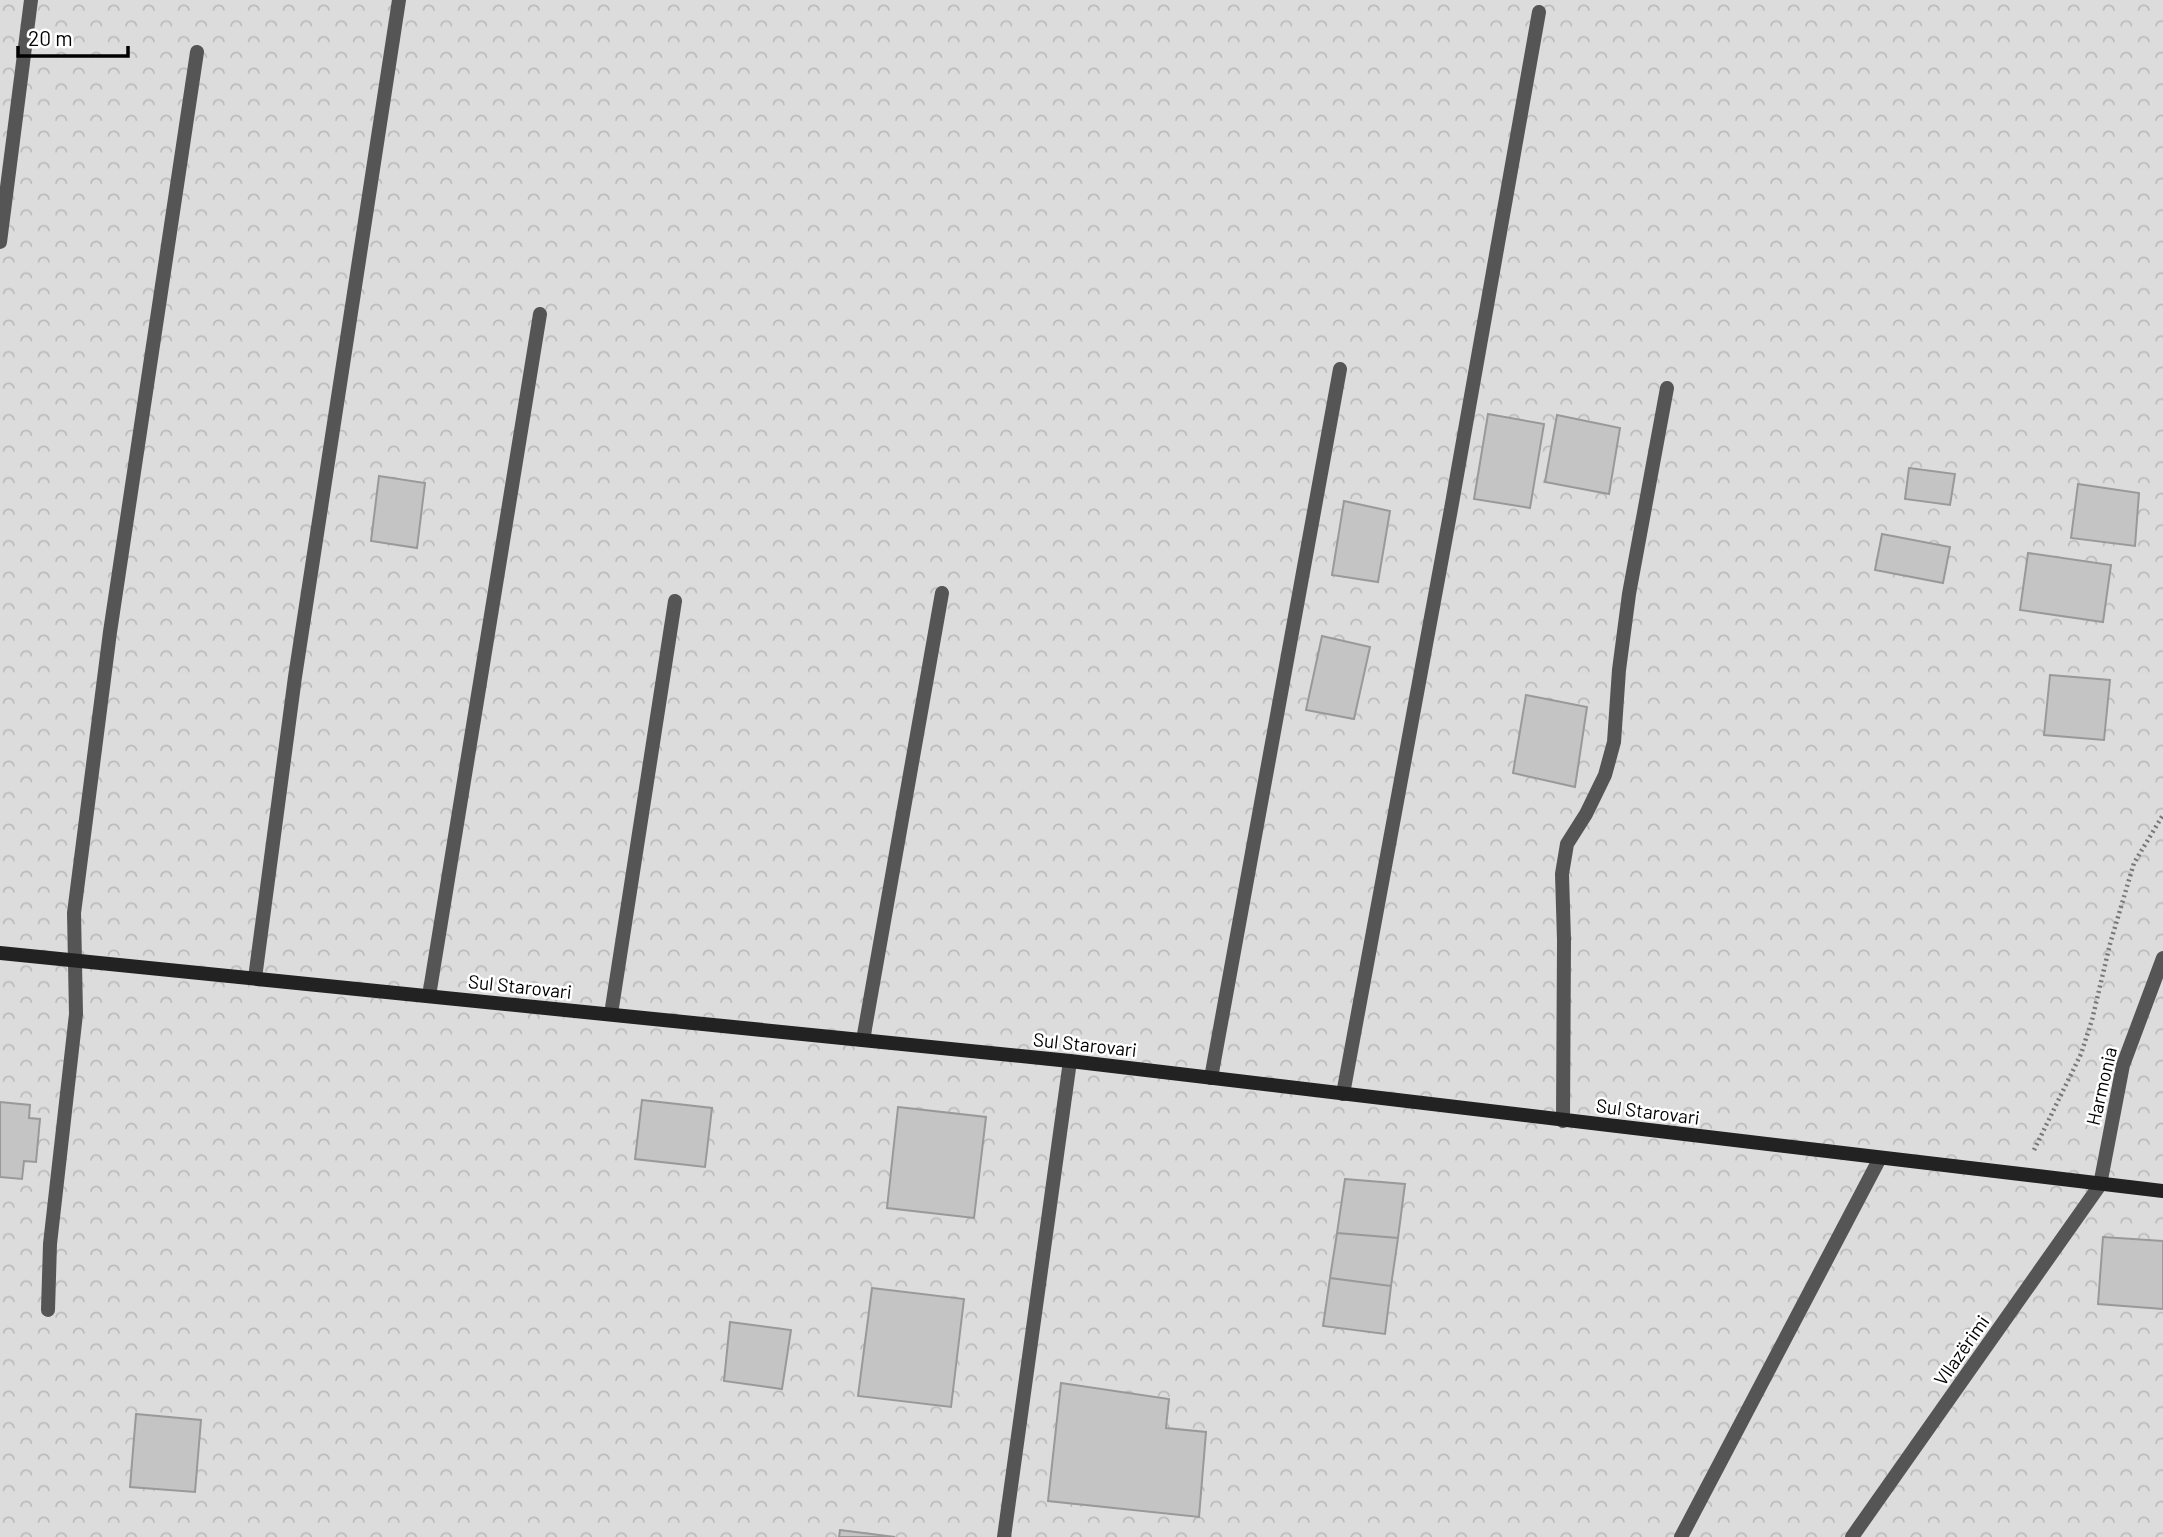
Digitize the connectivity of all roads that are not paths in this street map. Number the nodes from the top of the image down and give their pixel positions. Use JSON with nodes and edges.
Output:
{"nodes":[{"id":1,"x":31,"y":0,"type":"edge"},
{"id":2,"x":399,"y":0,"type":"edge"},
{"id":3,"x":1539,"y":12,"type":"dead end"},
{"id":4,"x":197,"y":52,"type":"dead end"},
{"id":5,"x":0,"y":242,"type":"edge"},
{"id":6,"x":540,"y":314,"type":"dead end"},
{"id":7,"x":1340,"y":369,"type":"dead end"},
{"id":8,"x":1667,"y":388,"type":"dead end"},
{"id":9,"x":942,"y":593,"type":"dead end"},
{"id":10,"x":675,"y":601,"type":"dead end"},
{"id":11,"x":0,"y":953,"type":"edge"},
{"id":12,"x":2163,"y":958,"type":"edge"},
{"id":13,"x":75,"y":960,"type":"junction"},
{"id":14,"x":255,"y":978,"type":"junction"},
{"id":15,"x":429,"y":996,"type":"junction"},
{"id":16,"x":611,"y":1014,"type":"junction"},
{"id":17,"x":863,"y":1040,"type":"junction"},
{"id":18,"x":1070,"y":1061,"type":"junction"},
{"id":19,"x":1211,"y":1078,"type":"junction"},
{"id":20,"x":1343,"y":1094,"type":"junction"},
{"id":21,"x":1563,"y":1121,"type":"junction"},
{"id":22,"x":1880,"y":1158,"type":"junction"},
{"id":23,"x":2100,"y":1185,"type":"junction"},
{"id":24,"x":2163,"y":1191,"type":"edge"},
{"id":25,"x":48,"y":1310,"type":"dead end"},
{"id":26,"x":1004,"y":1537,"type":"edge"},
{"id":27,"x":1681,"y":1537,"type":"edge"},
{"id":28,"x":1852,"y":1537,"type":"edge"}],
"edges":[{"from":1,"to":5,"type":"street"},
{"from":2,"to":14,"type":"street"},
{"from":3,"to":20,"type":"street"},
{"from":4,"to":13,"type":"street"},
{"from":6,"to":15,"type":"street"},
{"from":7,"to":19,"type":"street"},
{"from":8,"to":21,"type":"street"},
{"from":9,"to":17,"type":"street"},
{"from":10,"to":16,"type":"street"},
{"from":11,"to":13,"type":"main road","name":"Sul Starovari"},
{"from":12,"to":23,"type":"street","name":"Harmonia"},
{"from":13,"to":14,"type":"main road","name":"Sul Starovari"},
{"from":13,"to":25,"type":"street"},
{"from":14,"to":15,"type":"main road","name":"Sul Starovari"},
{"from":15,"to":16,"type":"main road","name":"Sul Starovari"},
{"from":16,"to":17,"type":"main road","name":"Sul Starovari"},
{"from":17,"to":18,"type":"main road","name":"Sul Starovari"},
{"from":18,"to":19,"type":"main road","name":"Sul Starovari"},
{"from":18,"to":26,"type":"street"},
{"from":19,"to":20,"type":"main road","name":"Sul Starovari"},
{"from":20,"to":21,"type":"main road","name":"Sul Starovari"},
{"from":21,"to":22,"type":"main road","name":"Sul Starovari"},
{"from":22,"to":23,"type":"main road","name":"Sul Starovari"},
{"from":22,"to":27,"type":"street"},
{"from":23,"to":24,"type":"main road","name":"Sul Starovari"},
{"from":23,"to":28,"type":"street","name":"Vllazërimi"}]}
